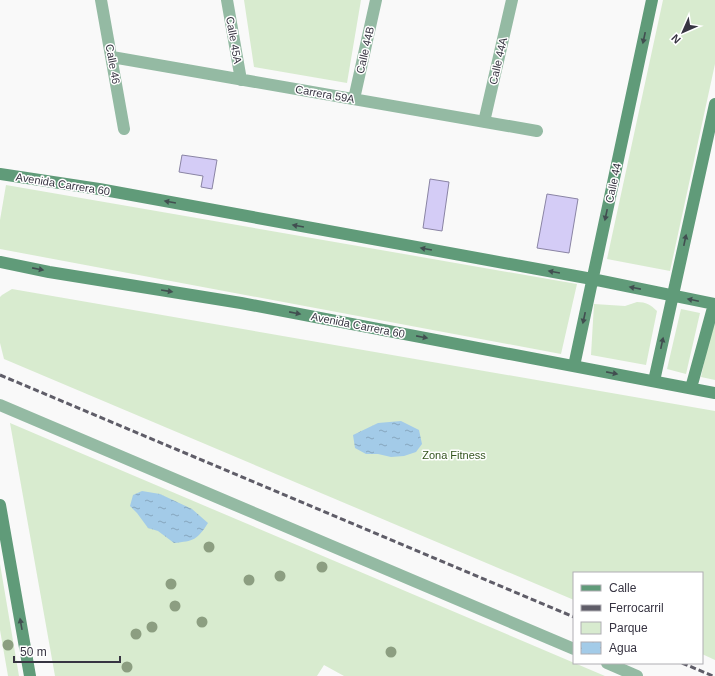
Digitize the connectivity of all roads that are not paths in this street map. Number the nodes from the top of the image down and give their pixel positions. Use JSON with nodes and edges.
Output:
{"nodes":[{"id":1,"x":101,"y":0,"type":"edge"},
{"id":2,"x":227,"y":0,"type":"edge"},
{"id":3,"x":376,"y":0,"type":"edge"},
{"id":4,"x":512,"y":0,"type":"edge"},
{"id":5,"x":652,"y":0,"type":"edge"},
{"id":6,"x":112,"y":57,"type":"junction"},
{"id":7,"x":241,"y":80,"type":"junction"},
{"id":8,"x":354,"y":99,"type":"junction"},
{"id":9,"x":715,"y":104,"type":"edge"},
{"id":10,"x":484,"y":122,"type":"junction"},
{"id":11,"x":124,"y":129,"type":"dead end"},
{"id":12,"x":537,"y":131,"type":"dead end"},
{"id":13,"x":0,"y":174,"type":"edge"},
{"id":14,"x":0,"y":262,"type":"edge"},
{"id":15,"x":592,"y":280,"type":"junction"},
{"id":16,"x":673,"y":296,"type":"junction"},
{"id":17,"x":714,"y":304,"type":"edge"},
{"id":18,"x":574,"y":366,"type":"junction"},
{"id":19,"x":654,"y":381,"type":"junction"},
{"id":20,"x":691,"y":388,"type":"junction"},
{"id":21,"x":715,"y":393,"type":"edge"},
{"id":22,"x":0,"y":405,"type":"edge"},
{"id":23,"x":0,"y":505,"type":"edge"},
{"id":24,"x":573,"y":649,"type":"edge"},
{"id":25,"x":609,"y":664,"type":"edge"},
{"id":26,"x":30,"y":676,"type":"edge"},
{"id":27,"x":637,"y":676,"type":"edge"}],
"edges":[{"from":1,"to":6,"type":"street","name":"Calle 46"},
{"from":2,"to":7,"type":"street","name":"Calle 45A"},
{"from":3,"to":8,"type":"street","name":"Calle 44B"},
{"from":4,"to":10,"type":"street","name":"Calle 44A"},
{"from":5,"to":15,"type":"main road","name":"Calle 44","one_way":true},
{"from":6,"to":7,"type":"street","name":"Carrera 59A"},
{"from":6,"to":11,"type":"street","name":"Calle 46"},
{"from":7,"to":8,"type":"street","name":"Carrera 59A"},
{"from":8,"to":10,"type":"street","name":"Carrera 59A"},
{"from":16,"to":9,"type":"main road","one_way":true},
{"from":10,"to":12,"type":"street","name":"Carrera 59A"},
{"from":15,"to":13,"type":"main road","name":"Avenida Carrera 60","one_way":true},
{"from":14,"to":18,"type":"main road","name":"Avenida Carrera 60","one_way":true},
{"from":16,"to":15,"type":"main road","name":"Avenida Carrera 60","one_way":true},
{"from":15,"to":18,"type":"main road","name":"Calle 44","one_way":true},
{"from":17,"to":16,"type":"main road","name":"Avenida Carrera 60","one_way":true},
{"from":19,"to":16,"type":"main road","one_way":true},
{"from":17,"to":20,"type":"main road"},
{"from":18,"to":19,"type":"main road","name":"Avenida Carrera 60","one_way":true},
{"from":19,"to":20,"type":"main road","name":"Avenida Carrera 60"},
{"from":20,"to":21,"type":"main road","name":"Avenida Carrera 60"},
{"from":22,"to":24,"type":"street"},
{"from":26,"to":23,"type":"main road","one_way":true},
{"from":25,"to":27,"type":"street"}]}
